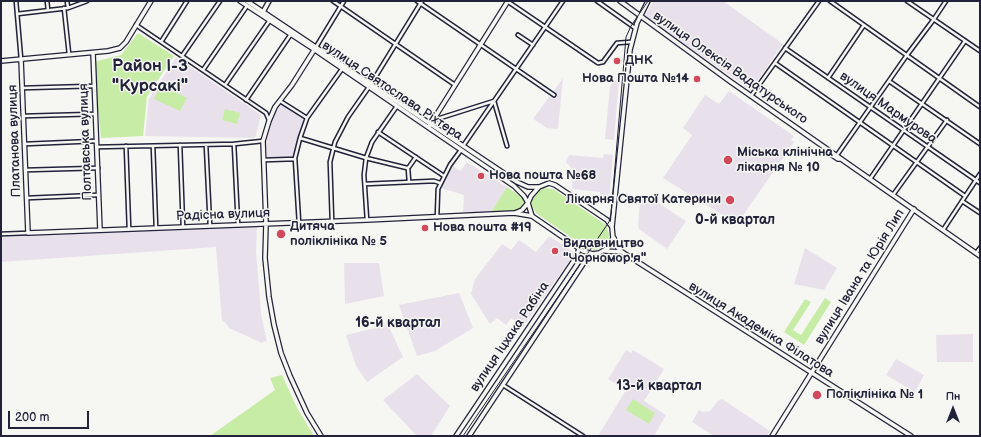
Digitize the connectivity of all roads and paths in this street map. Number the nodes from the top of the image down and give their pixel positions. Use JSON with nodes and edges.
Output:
{"nodes":[{"id":1,"x":16,"y":1,"type":"edge"},
{"id":2,"x":47,"y":1,"type":"edge"},
{"id":3,"x":67,"y":1,"type":"edge"},
{"id":4,"x":87,"y":1,"type":"edge"},
{"id":5,"x":187,"y":1,"type":"edge"},
{"id":6,"x":220,"y":1,"type":"edge"},
{"id":7,"x":240,"y":1,"type":"edge"},
{"id":8,"x":247,"y":1,"type":"edge"},
{"id":9,"x":269,"y":1,"type":"edge"},
{"id":10,"x":332,"y":1,"type":"edge"},
{"id":11,"x":344,"y":1,"type":"edge"},
{"id":12,"x":417,"y":1,"type":"edge"},
{"id":13,"x":508,"y":1,"type":"edge"},
{"id":14,"x":563,"y":1,"type":"edge"},
{"id":15,"x":597,"y":1,"type":"edge"},
{"id":16,"x":620,"y":1,"type":"edge"},
{"id":17,"x":648,"y":1,"type":"edge"},
{"id":18,"x":819,"y":1,"type":"edge"},
{"id":19,"x":830,"y":1,"type":"edge"},
{"id":20,"x":907,"y":1,"type":"edge"},
{"id":21,"x":946,"y":1,"type":"edge"},
{"id":22,"x":149,"y":2,"type":"edge"},
{"id":23,"x":421,"y":2,"type":"edge"},
{"id":24,"x":247,"y":6,"type":"junction"},
{"id":25,"x":340,"y":7,"type":"junction"},
{"id":26,"x":64,"y":8,"type":"junction"},
{"id":27,"x":68,"y":8,"type":"junction"},
{"id":28,"x":48,"y":10,"type":"junction"},
{"id":29,"x":262,"y":13,"type":"junction"},
{"id":30,"x":17,"y":14,"type":"junction"},
{"id":31,"x":640,"y":16,"type":"junction"},
{"id":32,"x":934,"y":19,"type":"junction"},
{"id":33,"x":270,"y":20,"type":"junction"},
{"id":34,"x":136,"y":25,"type":"junction"},
{"id":35,"x":864,"y":25,"type":"junction"},
{"id":36,"x":545,"y":27,"type":"junction"},
{"id":37,"x":635,"y":28,"type":"junction"},
{"id":38,"x":291,"y":34,"type":"junction"},
{"id":39,"x":518,"y":35,"type":"dead end"},
{"id":40,"x":965,"y":41,"type":"junction"},
{"id":41,"x":161,"y":42,"type":"junction"},
{"id":42,"x":631,"y":42,"type":"junction"},
{"id":43,"x":481,"y":44,"type":"junction"},
{"id":44,"x":395,"y":45,"type":"junction"},
{"id":45,"x":533,"y":45,"type":"junction"},
{"id":46,"x":785,"y":48,"type":"junction"},
{"id":47,"x":316,"y":49,"type":"junction"},
{"id":48,"x":980,"y":51,"type":"edge"},
{"id":49,"x":93,"y":53,"type":"junction"},
{"id":50,"x":69,"y":54,"type":"junction"},
{"id":51,"x":907,"y":55,"type":"junction"},
{"id":52,"x":182,"y":56,"type":"junction"},
{"id":53,"x":21,"y":59,"type":"junction"},
{"id":54,"x":1,"y":61,"type":"edge"},
{"id":55,"x":775,"y":63,"type":"junction"},
{"id":56,"x":517,"y":68,"type":"junction"},
{"id":57,"x":342,"y":69,"type":"junction"},
{"id":58,"x":203,"y":70,"type":"junction"},
{"id":59,"x":828,"y":78,"type":"junction"},
{"id":60,"x":939,"y":78,"type":"junction"},
{"id":61,"x":890,"y":81,"type":"junction"},
{"id":62,"x":225,"y":85,"type":"junction"},
{"id":63,"x":370,"y":85,"type":"junction"},
{"id":64,"x":455,"y":85,"type":"junction"},
{"id":65,"x":94,"y":86,"type":"junction"},
{"id":66,"x":23,"y":88,"type":"junction"},
{"id":67,"x":554,"y":95,"type":"dead end"},
{"id":68,"x":751,"y":96,"type":"junction"},
{"id":69,"x":246,"y":100,"type":"junction"},
{"id":70,"x":280,"y":101,"type":"junction"},
{"id":71,"x":494,"y":101,"type":"junction"},
{"id":72,"x":921,"y":102,"type":"junction"},
{"id":73,"x":396,"y":106,"type":"junction"},
{"id":74,"x":980,"y":107,"type":"edge"},
{"id":75,"x":871,"y":108,"type":"junction"},
{"id":76,"x":96,"y":114,"type":"junction"},
{"id":77,"x":24,"y":116,"type":"junction"},
{"id":78,"x":307,"y":118,"type":"junction"},
{"id":79,"x":947,"y":120,"type":"junction"},
{"id":80,"x":269,"y":121,"type":"junction"},
{"id":81,"x":861,"y":122,"type":"junction"},
{"id":82,"x":431,"y":124,"type":"junction"},
{"id":83,"x":903,"y":130,"type":"junction"},
{"id":84,"x":378,"y":132,"type":"junction"},
{"id":85,"x":300,"y":138,"type":"junction"},
{"id":86,"x":97,"y":141,"type":"junction"},
{"id":87,"x":263,"y":141,"type":"junction"},
{"id":88,"x":25,"y":144,"type":"junction"},
{"id":89,"x":206,"y":144,"type":"junction"},
{"id":90,"x":234,"y":144,"type":"junction"},
{"id":91,"x":980,"y":144,"type":"edge"},
{"id":92,"x":180,"y":145,"type":"junction"},
{"id":93,"x":893,"y":145,"type":"junction"},
{"id":94,"x":126,"y":146,"type":"junction"},
{"id":95,"x":153,"y":146,"type":"junction"},
{"id":96,"x":507,"y":146,"type":"dead end"},
{"id":97,"x":97,"y":147,"type":"junction"},
{"id":98,"x":928,"y":147,"type":"junction"},
{"id":99,"x":334,"y":148,"type":"junction"},
{"id":100,"x":462,"y":148,"type":"junction"},
{"id":101,"x":839,"y":157,"type":"junction"},
{"id":102,"x":366,"y":158,"type":"junction"},
{"id":103,"x":416,"y":158,"type":"junction"},
{"id":104,"x":295,"y":159,"type":"junction"},
{"id":105,"x":264,"y":160,"type":"junction"},
{"id":106,"x":917,"y":162,"type":"junction"},
{"id":107,"x":98,"y":168,"type":"junction"},
{"id":108,"x":408,"y":168,"type":"junction"},
{"id":109,"x":26,"y":170,"type":"junction"},
{"id":110,"x":980,"y":174,"type":"edge"},
{"id":111,"x":444,"y":176,"type":"junction"},
{"id":112,"x":870,"y":179,"type":"junction"},
{"id":113,"x":976,"y":180,"type":"junction"},
{"id":114,"x":409,"y":182,"type":"junction"},
{"id":115,"x":440,"y":183,"type":"junction"},
{"id":116,"x":980,"y":183,"type":"edge"},
{"id":117,"x":365,"y":184,"type":"junction"},
{"id":118,"x":539,"y":187,"type":"junction"},
{"id":119,"x":98,"y":194,"type":"junction"},
{"id":120,"x":893,"y":195,"type":"junction"},
{"id":121,"x":965,"y":196,"type":"junction"},
{"id":122,"x":27,"y":198,"type":"junction"},
{"id":123,"x":962,"y":200,"type":"junction"},
{"id":124,"x":528,"y":203,"type":"junction"},
{"id":125,"x":914,"y":209,"type":"junction"},
{"id":126,"x":514,"y":213,"type":"junction"},
{"id":127,"x":980,"y":213,"type":"edge"},
{"id":128,"x":532,"y":216,"type":"junction"},
{"id":129,"x":437,"y":217,"type":"junction"},
{"id":130,"x":367,"y":220,"type":"junction"},
{"id":131,"x":299,"y":222,"type":"junction"},
{"id":132,"x":332,"y":222,"type":"junction"},
{"id":133,"x":266,"y":224,"type":"junction"},
{"id":134,"x":238,"y":225,"type":"junction"},
{"id":135,"x":210,"y":226,"type":"junction"},
{"id":136,"x":183,"y":227,"type":"junction"},
{"id":137,"x":612,"y":227,"type":"junction"},
{"id":138,"x":156,"y":228,"type":"junction"},
{"id":139,"x":128,"y":229,"type":"junction"},
{"id":140,"x":100,"y":230,"type":"junction"},
{"id":141,"x":943,"y":230,"type":"junction"},
{"id":142,"x":28,"y":233,"type":"junction"},
{"id":143,"x":613,"y":233,"type":"junction"},
{"id":144,"x":1,"y":234,"type":"edge"},
{"id":145,"x":578,"y":248,"type":"junction"},
{"id":146,"x":980,"y":248,"type":"edge"},
{"id":147,"x":604,"y":251,"type":"junction"},
{"id":148,"x":622,"y":252,"type":"junction"},
{"id":149,"x":976,"y":253,"type":"junction"},
{"id":150,"x":593,"y":254,"type":"junction"},
{"id":151,"x":980,"y":256,"type":"edge"},
{"id":152,"x":812,"y":374,"type":"junction"},
{"id":153,"x":502,"y":384,"type":"junction"},
{"id":154,"x":320,"y":436,"type":"edge"},
{"id":155,"x":456,"y":436,"type":"edge"},
{"id":156,"x":468,"y":436,"type":"edge"},
{"id":157,"x":583,"y":436,"type":"edge"},
{"id":158,"x":772,"y":436,"type":"edge"},
{"id":159,"x":911,"y":436,"type":"edge"}],
"edges":[{"from":1,"to":30,"type":"street","name":"Платанова вулиця"},
{"from":2,"to":28,"type":"street"},
{"from":3,"to":27,"type":"street"},
{"from":4,"to":27,"type":"street"},
{"from":5,"to":41,"type":"street"},
{"from":6,"to":52,"type":"street"},
{"from":7,"to":24,"type":"main road","name":"вулиця Святослава Ріхтера"},
{"from":8,"to":29,"type":"main road","name":"вулиця Святослава Ріхтера"},
{"from":9,"to":29,"type":"main road"},
{"from":10,"to":25,"type":"street"},
{"from":11,"to":25,"type":"street"},
{"from":12,"to":23,"type":"street"},
{"from":13,"to":36,"type":"street"},
{"from":13,"to":43,"type":"main road"},
{"from":14,"to":36,"type":"street"},
{"from":15,"to":37,"type":"street"},
{"from":16,"to":31,"type":"main road","name":"вулиця Олексія Вадатурського"},
{"from":17,"to":31,"type":"main road"},
{"from":18,"to":46,"type":"street"},
{"from":19,"to":35,"type":"street"},
{"from":20,"to":32,"type":"street"},
{"from":21,"to":32,"type":"street"},
{"from":22,"to":34,"type":"main road"},
{"from":23,"to":43,"type":"street"},
{"from":23,"to":44,"type":"street"},
{"from":24,"to":29,"type":"main road","name":"вулиця Святослава Ріхтера"},
{"from":24,"to":58,"type":"street"},
{"from":25,"to":44,"type":"street"},
{"from":25,"to":47,"type":"street"},
{"from":26,"to":27,"type":"street"},
{"from":26,"to":28,"type":"street"},
{"from":26,"to":50,"type":"street"},
{"from":28,"to":30,"type":"street"},
{"from":29,"to":33,"type":"main road","name":"вулиця Святослава Ріхтера"},
{"from":29,"to":47,"type":"main road","name":"вулиця Святослава Ріхтера"},
{"from":30,"to":53,"type":"street","name":"Платанова вулиця"},
{"from":31,"to":37,"type":"main road"},
{"from":31,"to":68,"type":"main road","name":"вулиця Олексія Вадатурського"},
{"from":32,"to":40,"type":"street"},
{"from":32,"to":51,"type":"street"},
{"from":33,"to":38,"type":"main road","name":"вулиця Святослава Ріхтера"},
{"from":33,"to":62,"type":"street"},
{"from":34,"to":41,"type":"street"},
{"from":34,"to":49,"type":"main road"},
{"from":35,"to":51,"type":"street"},
{"from":35,"to":59,"type":"street"},
{"from":36,"to":42,"type":"street"},
{"from":36,"to":45,"type":"street"},
{"from":37,"to":42,"type":"main road"},
{"from":38,"to":47,"type":"main road","name":"вулиця Святослава Ріхтера"},
{"from":38,"to":69,"type":"street"},
{"from":39,"to":45,"type":"street"},
{"from":40,"to":48,"type":"street"},
{"from":40,"to":60,"type":"street"},
{"from":41,"to":52,"type":"street"},
{"from":42,"to":137,"type":"main road"},
{"from":43,"to":56,"type":"street"},
{"from":43,"to":64,"type":"main road"},
{"from":44,"to":63,"type":"street"},
{"from":44,"to":64,"type":"street"},
{"from":45,"to":56,"type":"street"},
{"from":46,"to":55,"type":"street"},
{"from":46,"to":59,"type":"street","name":"вулиця Мармурова"},
{"from":47,"to":57,"type":"main road","name":"вулиця Святослава Ріхтера"},
{"from":47,"to":63,"type":"main road","name":"вулиця Святослава Ріхтера"},
{"from":47,"to":70,"type":"main road"},
{"from":49,"to":50,"type":"main road"},
{"from":49,"to":65,"type":"main road","name":"Полтавська вулиця"},
{"from":50,"to":53,"type":"main road"},
{"from":51,"to":60,"type":"street"},
{"from":51,"to":61,"type":"street"},
{"from":52,"to":58,"type":"street"},
{"from":53,"to":54,"type":"main road"},
{"from":53,"to":66,"type":"main road","name":"Платанова вулиця"},
{"from":55,"to":68,"type":"street"},
{"from":55,"to":81,"type":"street"},
{"from":56,"to":67,"type":"street"},
{"from":56,"to":71,"type":"street"},
{"from":57,"to":63,"type":"main road","name":"вулиця Святослава Ріхтера"},
{"from":57,"to":78,"type":"street"},
{"from":58,"to":62,"type":"street"},
{"from":59,"to":75,"type":"street","name":"вулиця Мармурова"},
{"from":60,"to":72,"type":"street"},
{"from":60,"to":74,"type":"street"},
{"from":61,"to":72,"type":"street"},
{"from":61,"to":75,"type":"street"},
{"from":62,"to":69,"type":"street"},
{"from":63,"to":73,"type":"main road","name":"вулиця Святослава Ріхтера"},
{"from":63,"to":82,"type":"main road","name":"вулиця Святослава Ріхтера"},
{"from":63,"to":99,"type":"street"},
{"from":64,"to":82,"type":"main road"},
{"from":65,"to":66,"type":"street"},
{"from":65,"to":76,"type":"main road","name":"Полтавська вулиця"},
{"from":66,"to":77,"type":"main road","name":"Платанова вулиця"},
{"from":68,"to":101,"type":"main road","name":"вулиця Олексія Вадатурського"},
{"from":69,"to":80,"type":"street"},
{"from":70,"to":78,"type":"street"},
{"from":70,"to":80,"type":"main road"},
{"from":71,"to":82,"type":"street"},
{"from":71,"to":96,"type":"street"},
{"from":71,"to":100,"type":"street"},
{"from":72,"to":79,"type":"street"},
{"from":72,"to":83,"type":"street"},
{"from":73,"to":82,"type":"main road","name":"вулиця Святослава Ріхтера"},
{"from":73,"to":84,"type":"street"},
{"from":75,"to":81,"type":"street"},
{"from":75,"to":83,"type":"street","name":"вулиця Мармурова"},
{"from":76,"to":77,"type":"street"},
{"from":76,"to":86,"type":"main road","name":"Полтавська вулиця"},
{"from":77,"to":88,"type":"main road","name":"Платанова вулиця"},
{"from":78,"to":85,"type":"street"},
{"from":79,"to":91,"type":"street"},
{"from":79,"to":98,"type":"street"},
{"from":80,"to":87,"type":"main road"},
{"from":81,"to":93,"type":"street"},
{"from":81,"to":101,"type":"street"},
{"from":82,"to":100,"type":"main road","name":"вулиця Святослава Ріхтера"},
{"from":83,"to":93,"type":"street"},
{"from":83,"to":98,"type":"street","name":"вулиця Мармурова"},
{"from":84,"to":102,"type":"street"},
{"from":84,"to":103,"type":"street"},
{"from":85,"to":99,"type":"street"},
{"from":85,"to":104,"type":"street"},
{"from":86,"to":88,"type":"street"},
{"from":86,"to":97,"type":"main road","name":"Полтавська вулиця"},
{"from":87,"to":90,"type":"street"},
{"from":87,"to":105,"type":"main road"},
{"from":88,"to":109,"type":"main road","name":"Платанова вулиця"},
{"from":89,"to":90,"type":"street"},
{"from":89,"to":92,"type":"street"},
{"from":89,"to":135,"type":"street"},
{"from":90,"to":134,"type":"street"},
{"from":92,"to":95,"type":"street"},
{"from":92,"to":136,"type":"street"},
{"from":93,"to":106,"type":"street"},
{"from":93,"to":112,"type":"street"},
{"from":94,"to":95,"type":"street"},
{"from":94,"to":97,"type":"street"},
{"from":94,"to":139,"type":"street"},
{"from":95,"to":138,"type":"street"},
{"from":97,"to":107,"type":"main road","name":"Полтавська вулиця"},
{"from":98,"to":106,"type":"street"},
{"from":98,"to":113,"type":"street","name":"вулиця Мармурова"},
{"from":99,"to":102,"type":"street"},
{"from":99,"to":132,"type":"street"},
{"from":100,"to":111,"type":"street"},
{"from":100,"to":118,"type":"main road","name":"вулиця Святослава Ріхтера"},
{"from":100,"to":124,"type":"main road","name":"вулиця Святослава Ріхтера"},
{"from":101,"to":112,"type":"main road","name":"вулиця Олексія Вадатурського"},
{"from":102,"to":108,"type":"street"},
{"from":102,"to":117,"type":"street"},
{"from":103,"to":108,"type":"street"},
{"from":103,"to":111,"type":"street"},
{"from":104,"to":105,"type":"street"},
{"from":104,"to":131,"type":"street"},
{"from":105,"to":133,"type":"main road"},
{"from":106,"to":120,"type":"street"},
{"from":106,"to":121,"type":"street"},
{"from":107,"to":109,"type":"street"},
{"from":107,"to":119,"type":"main road","name":"Полтавська вулиця"},
{"from":108,"to":114,"type":"street"},
{"from":109,"to":122,"type":"main road","name":"Платанова вулиця"},
{"from":110,"to":113,"type":"street"},
{"from":111,"to":115,"type":"street"},
{"from":112,"to":120,"type":"main road","name":"вулиця Олексія Вадатурського"},
{"from":113,"to":116,"type":"street","name":"вулиця Мармурова"},
{"from":113,"to":121,"type":"street"},
{"from":114,"to":115,"type":"street"},
{"from":114,"to":117,"type":"street"},
{"from":115,"to":129,"type":"street"},
{"from":117,"to":130,"type":"street"},
{"from":118,"to":124,"type":"main road"},
{"from":118,"to":137,"type":"main road","name":"вулиця Святослава Ріхтера"},
{"from":119,"to":122,"type":"street"},
{"from":119,"to":140,"type":"main road","name":"Полтавська вулиця"},
{"from":120,"to":125,"type":"main road","name":"вулиця Олексія Вадатурського"},
{"from":121,"to":123,"type":"street"},
{"from":122,"to":142,"type":"main road","name":"Платанова вулиця"},
{"from":123,"to":127,"type":"street"},
{"from":123,"to":141,"type":"street"},
{"from":124,"to":126,"type":"main road"},
{"from":124,"to":128,"type":"main road"},
{"from":125,"to":141,"type":"main road","name":"вулиця Олексія Вадатурського"},
{"from":125,"to":152,"type":"main road","name":"вулиця Івана та Юрія Лип"},
{"from":126,"to":128,"type":"main road","name":"Радісна вулиця"},
{"from":126,"to":129,"type":"main road","name":"Радісна вулиця"},
{"from":128,"to":145,"type":"main road"},
{"from":129,"to":130,"type":"main road","name":"Радісна вулиця"},
{"from":130,"to":132,"type":"main road","name":"Радісна вулиця"},
{"from":131,"to":132,"type":"main road","name":"Радісна вулиця"},
{"from":131,"to":133,"type":"main road","name":"Радісна вулиця"},
{"from":133,"to":134,"type":"main road","name":"Радісна вулиця"},
{"from":133,"to":154,"type":"main road"},
{"from":134,"to":135,"type":"main road","name":"Радісна вулиця"},
{"from":135,"to":136,"type":"main road","name":"Радісна вулиця"},
{"from":136,"to":138,"type":"main road","name":"Радісна вулиця"},
{"from":137,"to":143,"type":"main road"},
{"from":138,"to":139,"type":"main road","name":"Радісна вулиця"},
{"from":139,"to":140,"type":"main road","name":"Радісна вулиця"},
{"from":140,"to":142,"type":"main road","name":"Радісна вулиця"},
{"from":141,"to":149,"type":"main road","name":"вулиця Олексія Вадатурського"},
{"from":142,"to":144,"type":"street"},
{"from":143,"to":147,"type":"main road"},
{"from":143,"to":148,"type":"main road"},
{"from":145,"to":150,"type":"main road"},
{"from":145,"to":155,"type":"main road","name":"вулиця Іцхака Рабіна"},
{"from":146,"to":149,"type":"street"},
{"from":147,"to":148,"type":"main road","name":"вулиця Академіка Філатова"},
{"from":147,"to":150,"type":"main road","name":"вулиця Академіка Філатова"},
{"from":148,"to":152,"type":"main road","name":"вулиця Академіка Філатова"},
{"from":149,"to":151,"type":"main road","name":"вулиця Олексія Вадатурського"},
{"from":150,"to":153,"type":"main road","name":"вулиця Іцхака Рабіна"},
{"from":152,"to":158,"type":"main road","name":"вулиця Івана та Юрія Лип"},
{"from":152,"to":159,"type":"main road","name":"вулиця Академіка Філатова"},
{"from":153,"to":156,"type":"main road","name":"вулиця Іцхака Рабіна"},
{"from":153,"to":157,"type":"street"}]}
